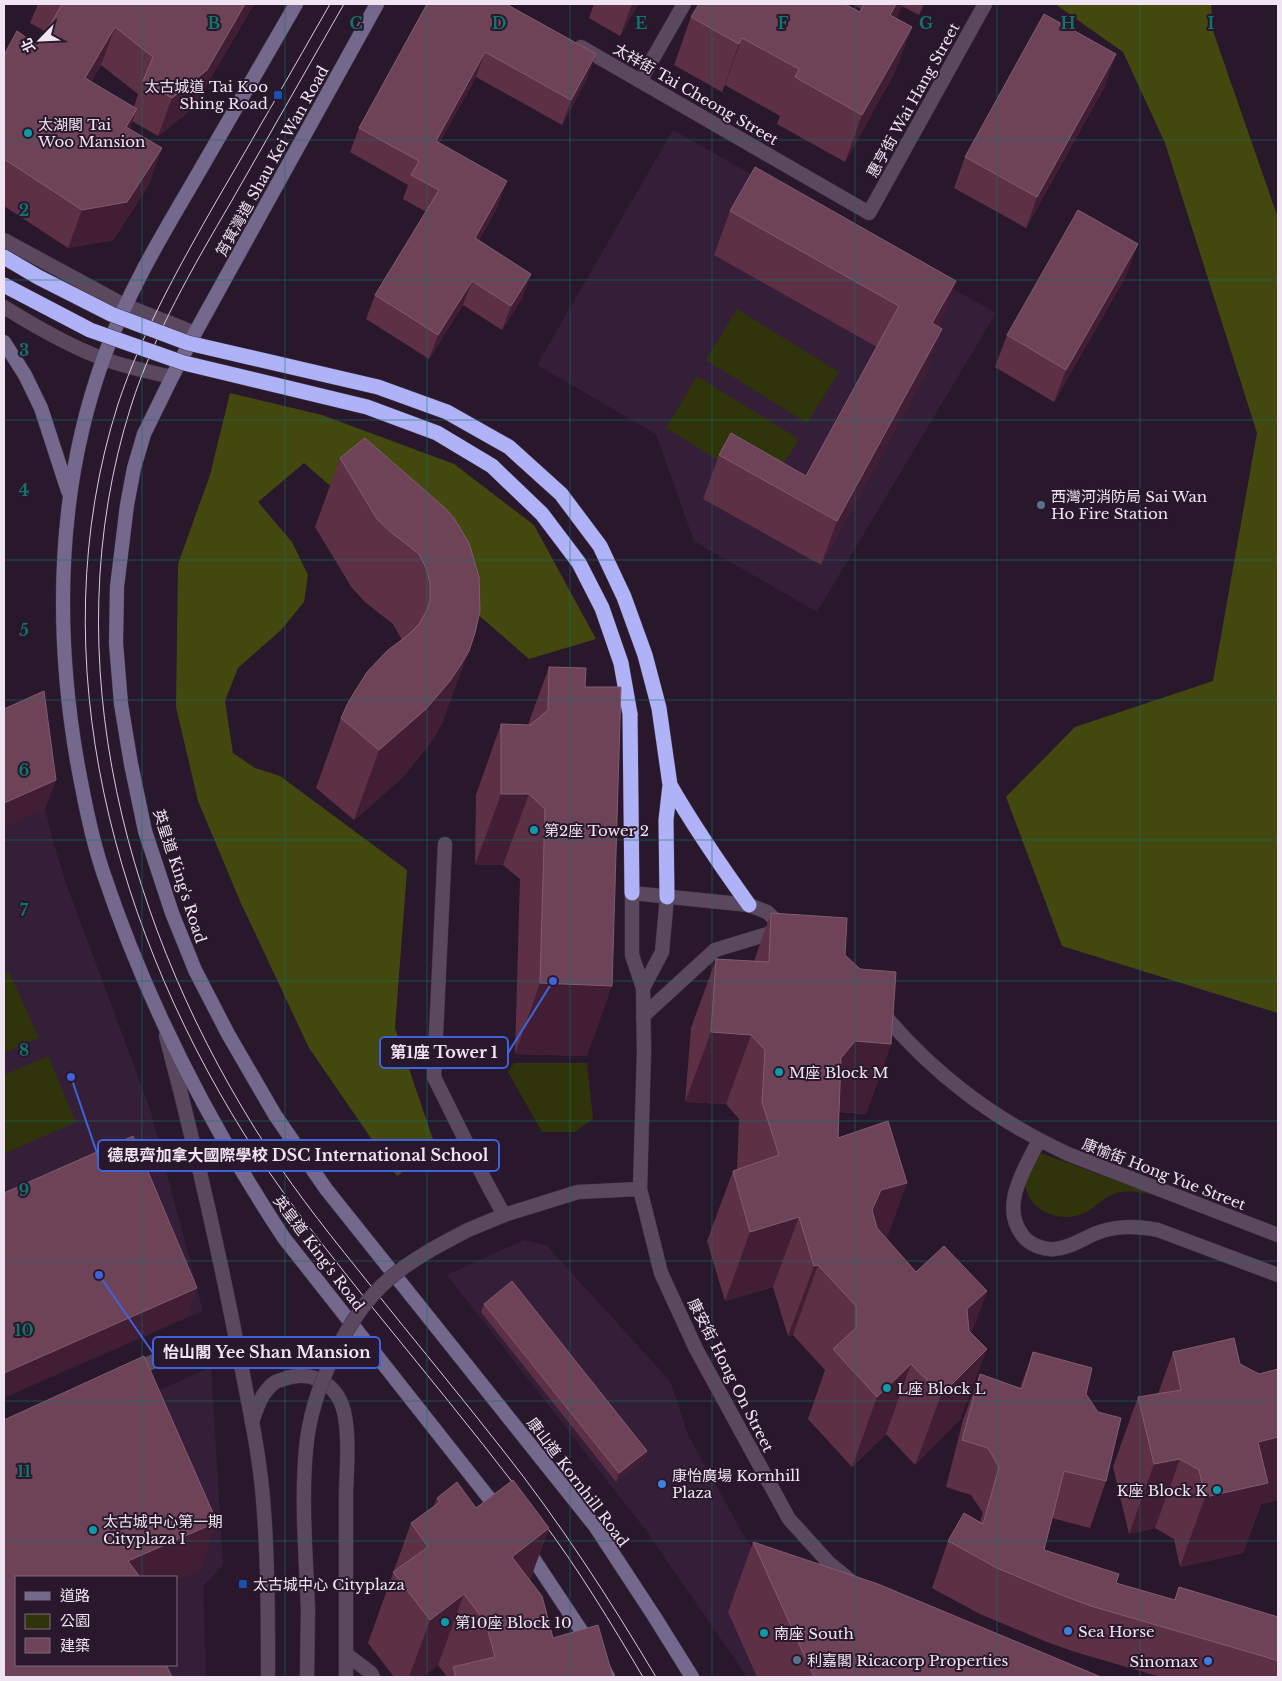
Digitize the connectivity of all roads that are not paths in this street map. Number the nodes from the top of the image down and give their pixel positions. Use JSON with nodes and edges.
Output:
{"nodes":[{"id":1,"x":296,"y":4,"type":"edge"},
{"id":2,"x":377,"y":4,"type":"edge"},
{"id":3,"x":684,"y":4,"type":"edge"},
{"id":4,"x":985,"y":4,"type":"edge"},
{"id":5,"x":573,"y":42,"type":"edge"},
{"id":6,"x":640,"y":81,"type":"junction"},
{"id":7,"x":869,"y":213,"type":"joint"},
{"id":8,"x":4,"y":240,"type":"edge"},
{"id":9,"x":4,"y":257,"type":"edge"},
{"id":10,"x":4,"y":285,"type":"edge"},
{"id":11,"x":124,"y":305,"type":"junction"},
{"id":12,"x":4,"y":307,"type":"edge"},
{"id":13,"x":195,"y":333,"type":"junction"},
{"id":14,"x":4,"y":342,"type":"edge"},
{"id":15,"x":103,"y":358,"type":"junction"},
{"id":16,"x":172,"y":376,"type":"junction"},
{"id":17,"x":69,"y":494,"type":"junction"},
{"id":18,"x":670,"y":786,"type":"junction"},
{"id":19,"x":445,"y":844,"type":"dead end"},
{"id":20,"x":632,"y":892,"type":"junction"},
{"id":21,"x":667,"y":897,"type":"junction"},
{"id":22,"x":749,"y":905,"type":"junction"},
{"id":23,"x":785,"y":929,"type":"junction"},
{"id":24,"x":800,"y":933,"type":"edge"},
{"id":25,"x":643,"y":988,"type":"junction"},
{"id":26,"x":873,"y":1000,"type":"edge"},
{"id":27,"x":161,"y":1016,"type":"junction"},
{"id":28,"x":643,"y":1016,"type":"junction"},
{"id":29,"x":1039,"y":1140,"type":"junction"},
{"id":30,"x":640,"y":1189,"type":"junction"},
{"id":31,"x":504,"y":1214,"type":"junction"},
{"id":32,"x":1278,"y":1235,"type":"edge"},
{"id":33,"x":1278,"y":1275,"type":"edge"},
{"id":34,"x":426,"y":1314,"type":"joint"},
{"id":35,"x":175,"y":1352,"type":"dead end"},
{"id":36,"x":118,"y":1378,"type":"edge"},
{"id":37,"x":252,"y":1422,"type":"junction"},
{"id":38,"x":510,"y":1526,"type":"edge"},
{"id":39,"x":520,"y":1541,"type":"edge"},
{"id":40,"x":865,"y":1593,"type":"edge"},
{"id":41,"x":346,"y":1654,"type":"junction"},
{"id":42,"x":268,"y":1677,"type":"edge"},
{"id":43,"x":307,"y":1677,"type":"edge"},
{"id":44,"x":346,"y":1677,"type":"edge"},
{"id":45,"x":373,"y":1677,"type":"edge"},
{"id":46,"x":608,"y":1677,"type":"edge"},
{"id":47,"x":692,"y":1677,"type":"edge"}],
"edges":[{"from":1,"to":11,"type":"main road"},
{"from":2,"to":13,"type":"main road","name":"筲箕灣道 Shau Kei Wan Road"},
{"from":3,"to":6,"type":"street"},
{"from":4,"to":7,"type":"street","name":"惠亨街 Wai Hang Street"},
{"from":5,"to":6,"type":"street","name":"太祥街 Tai Cheong Street"},
{"from":6,"to":7,"type":"street","name":"太祥街 Tai Cheong Street"},
{"from":8,"to":11,"type":"street"},
{"from":9,"to":18,"type":"highway","bridge":true},
{"from":10,"to":20,"type":"highway","bridge":true},
{"from":11,"to":13,"type":"street"},
{"from":11,"to":15,"type":"main road","name":"英皇道 King's Road"},
{"from":12,"to":15,"type":"street"},
{"from":13,"to":16,"type":"main road","name":"英皇道 King's Road"},
{"from":14,"to":17,"type":"main road"},
{"from":15,"to":16,"type":"street"},
{"from":15,"to":17,"type":"main road","name":"英皇道 King's Road"},
{"from":16,"to":34,"type":"main road","name":"英皇道 King's Road"},
{"from":17,"to":27,"type":"main road","name":"英皇道 King's Road"},
{"from":18,"to":21,"type":"highway"},
{"from":18,"to":22,"type":"highway"},
{"from":19,"to":31,"type":"street"},
{"from":20,"to":21,"type":"street"},
{"from":20,"to":25,"type":"street","name":"康安街 Hong On Street"},
{"from":21,"to":22,"type":"street"},
{"from":21,"to":25,"type":"street","name":"康安街 Hong On Street"},
{"from":22,"to":23,"type":"street"},
{"from":23,"to":24,"type":"street"},
{"from":23,"to":28,"type":"street"},
{"from":25,"to":28,"type":"street","name":"康安街 Hong On Street"},
{"from":26,"to":29,"type":"street","name":"康愉街 Hong Yue Street"},
{"from":27,"to":37,"type":"street","name":"英皇道 King's Road"},
{"from":27,"to":38,"type":"main road","name":"英皇道 King's Road"},
{"from":28,"to":30,"type":"street","name":"康安街 Hong On Street"},
{"from":29,"to":32,"type":"street","name":"康愉街 Hong Yue Street"},
{"from":29,"to":33,"type":"street"},
{"from":30,"to":31,"type":"street"},
{"from":30,"to":40,"type":"street","name":"康安街 Hong On Street"},
{"from":31,"to":43,"type":"street","bridge":true},
{"from":34,"to":47,"type":"main road","name":"康山道 Kornhill Road"},
{"from":35,"to":36,"type":"street"},
{"from":37,"to":41,"type":"street","name":"英皇道 King's Road"},
{"from":37,"to":42,"type":"street","name":"英皇道 King's Road"},
{"from":39,"to":46,"type":"main road"},
{"from":41,"to":44,"type":"street","name":"英皇道 King's Road"},
{"from":41,"to":45,"type":"street"}]}
